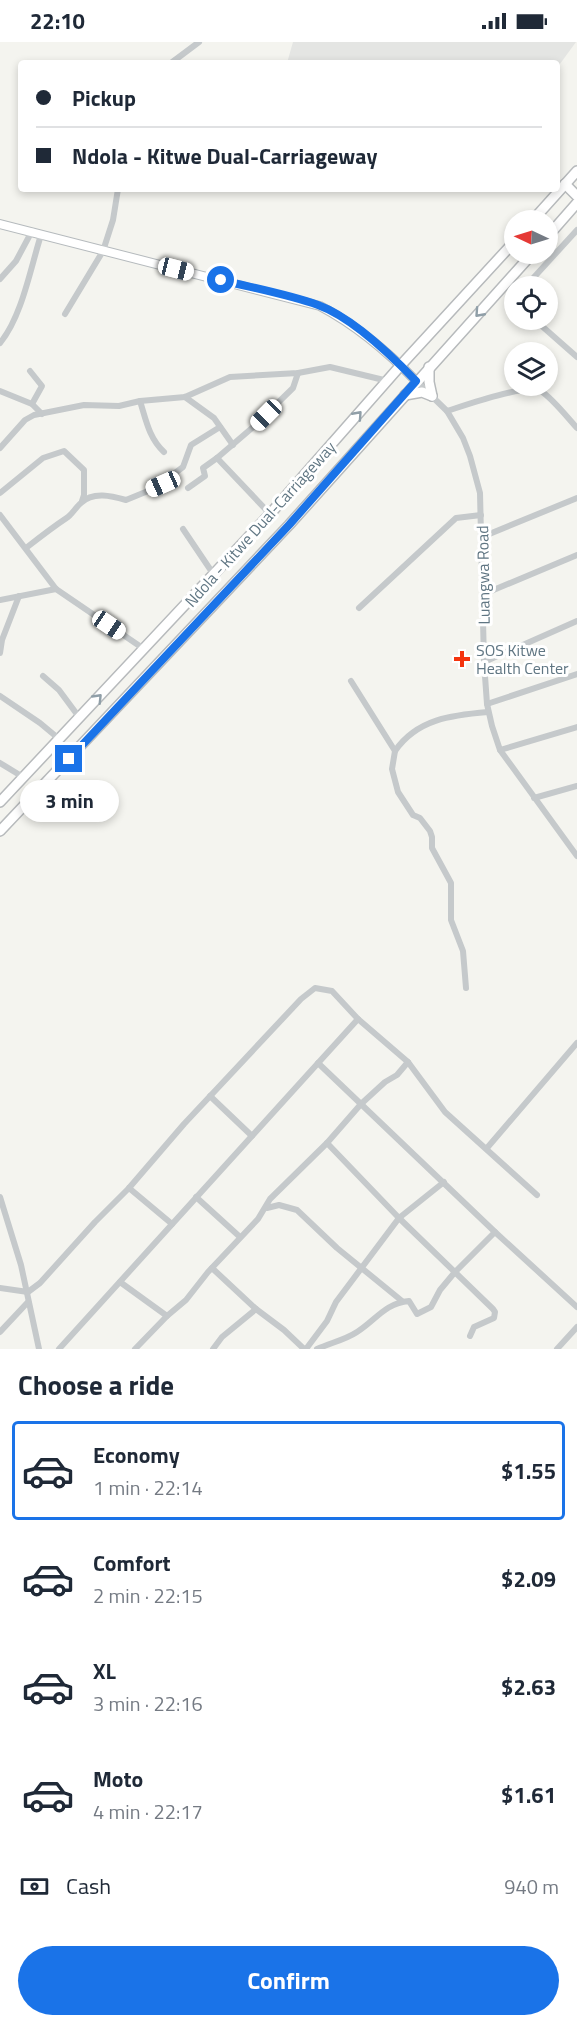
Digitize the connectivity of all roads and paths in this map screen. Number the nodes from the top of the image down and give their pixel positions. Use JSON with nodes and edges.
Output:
{"nodes":[{"id":1,"x":199,"y":42,"type":"edge"},
{"id":2,"x":175,"y":60,"type":"edge"},
{"id":3,"x":577,"y":171,"type":"edge"},
{"id":4,"x":565,"y":184,"type":"junction"},
{"id":5,"x":560,"y":190,"type":"edge"},
{"id":6,"x":118,"y":192,"type":"edge"},
{"id":7,"x":558,"y":192,"type":"edge"},
{"id":8,"x":577,"y":196,"type":"edge"},
{"id":9,"x":577,"y":203,"type":"edge"},
{"id":10,"x":542,"y":210,"type":"edge"},
{"id":11,"x":0,"y":224,"type":"edge"},
{"id":12,"x":558,"y":225,"type":"edge"},
{"id":13,"x":577,"y":230,"type":"edge"},
{"id":14,"x":32,"y":231,"type":"junction"},
{"id":15,"x":41,"y":235,"type":"junction"},
{"id":16,"x":103,"y":251,"type":"junction"},
{"id":17,"x":504,"y":253,"type":"edge"},
{"id":18,"x":523,"y":264,"type":"edge"},
{"id":19,"x":535,"y":276,"type":"edge"},
{"id":20,"x":0,"y":279,"type":"edge"},
{"id":21,"x":65,"y":314,"type":"dead end"},
{"id":22,"x":546,"y":330,"type":"edge"},
{"id":23,"x":0,"y":343,"type":"edge"},
{"id":24,"x":577,"y":357,"type":"edge"},
{"id":25,"x":401,"y":365,"type":"junction"},
{"id":26,"x":429,"y":367,"type":"junction"},
{"id":27,"x":30,"y":371,"type":"dead end"},
{"id":28,"x":298,"y":373,"type":"junction"},
{"id":29,"x":388,"y":381,"type":"junction"},
{"id":30,"x":416,"y":381,"type":"junction"},
{"id":31,"x":0,"y":391,"type":"edge"},
{"id":32,"x":405,"y":396,"type":"junction"},
{"id":33,"x":432,"y":396,"type":"junction"},
{"id":34,"x":185,"y":397,"type":"junction"},
{"id":35,"x":140,"y":401,"type":"junction"},
{"id":36,"x":32,"y":404,"type":"junction"},
{"id":37,"x":447,"y":411,"type":"junction"},
{"id":38,"x":42,"y":414,"type":"junction"},
{"id":39,"x":220,"y":427,"type":"junction"},
{"id":40,"x":577,"y":428,"type":"edge"},
{"id":41,"x":233,"y":444,"type":"junction"},
{"id":42,"x":0,"y":448,"type":"edge"},
{"id":43,"x":164,"y":452,"type":"dead end"},
{"id":44,"x":217,"y":458,"type":"junction"},
{"id":45,"x":188,"y":488,"type":"dead end"},
{"id":46,"x":0,"y":493,"type":"edge"},
{"id":47,"x":577,"y":498,"type":"edge"},
{"id":48,"x":82,"y":501,"type":"junction"},
{"id":49,"x":270,"y":514,"type":"junction"},
{"id":50,"x":0,"y":515,"type":"edge"},
{"id":51,"x":482,"y":515,"type":"junction"},
{"id":52,"x":183,"y":529,"type":"dead end"},
{"id":53,"x":482,"y":537,"type":"junction"},
{"id":54,"x":26,"y":548,"type":"junction"},
{"id":55,"x":577,"y":555,"type":"edge"},
{"id":56,"x":213,"y":575,"type":"junction"},
{"id":57,"x":56,"y":589,"type":"junction"},
{"id":58,"x":484,"y":594,"type":"junction"},
{"id":59,"x":19,"y":596,"type":"junction"},
{"id":60,"x":0,"y":600,"type":"edge"},
{"id":61,"x":359,"y":608,"type":"dead end"},
{"id":62,"x":577,"y":621,"type":"edge"},
{"id":63,"x":144,"y":649,"type":"junction"},
{"id":64,"x":0,"y":653,"type":"edge"},
{"id":65,"x":484,"y":662,"type":"junction"},
{"id":66,"x":577,"y":674,"type":"edge"},
{"id":67,"x":43,"y":676,"type":"dead end"},
{"id":68,"x":351,"y":681,"type":"dead end"},
{"id":69,"x":0,"y":696,"type":"edge"},
{"id":70,"x":487,"y":704,"type":"junction"},
{"id":71,"x":488,"y":712,"type":"junction"},
{"id":72,"x":79,"y":717,"type":"junction"},
{"id":73,"x":577,"y":728,"type":"edge"},
{"id":74,"x":58,"y":738,"type":"junction"},
{"id":75,"x":500,"y":750,"type":"junction"},
{"id":76,"x":395,"y":751,"type":"junction"},
{"id":77,"x":0,"y":763,"type":"edge"},
{"id":78,"x":23,"y":777,"type":"junction"},
{"id":79,"x":577,"y":786,"type":"edge"},
{"id":80,"x":534,"y":798,"type":"junction"},
{"id":81,"x":0,"y":801,"type":"edge"},
{"id":82,"x":0,"y":831,"type":"edge"},
{"id":83,"x":574,"y":846,"type":"edge"},
{"id":84,"x":577,"y":856,"type":"edge"},
{"id":85,"x":466,"y":988,"type":"dead end"},
{"id":86,"x":358,"y":1019,"type":"junction"},
{"id":87,"x":577,"y":1043,"type":"edge"},
{"id":88,"x":408,"y":1062,"type":"junction"},
{"id":89,"x":318,"y":1063,"type":"junction"},
{"id":90,"x":210,"y":1096,"type":"junction"},
{"id":91,"x":361,"y":1104,"type":"junction"},
{"id":92,"x":252,"y":1136,"type":"junction"},
{"id":93,"x":327,"y":1143,"type":"junction"},
{"id":94,"x":487,"y":1148,"type":"junction"},
{"id":95,"x":444,"y":1182,"type":"junction"},
{"id":96,"x":129,"y":1188,"type":"junction"},
{"id":97,"x":537,"y":1195,"type":"dead end"},
{"id":98,"x":0,"y":1197,"type":"edge"},
{"id":99,"x":196,"y":1197,"type":"junction"},
{"id":100,"x":267,"y":1208,"type":"junction"},
{"id":101,"x":399,"y":1218,"type":"junction"},
{"id":102,"x":172,"y":1224,"type":"junction"},
{"id":103,"x":495,"y":1232,"type":"junction"},
{"id":104,"x":240,"y":1237,"type":"junction"},
{"id":105,"x":363,"y":1267,"type":"junction"},
{"id":106,"x":212,"y":1268,"type":"junction"},
{"id":107,"x":455,"y":1272,"type":"junction"},
{"id":108,"x":120,"y":1282,"type":"junction"},
{"id":109,"x":0,"y":1288,"type":"edge"},
{"id":110,"x":28,"y":1292,"type":"junction"},
{"id":111,"x":402,"y":1301,"type":"junction"},
{"id":112,"x":28,"y":1302,"type":"junction"},
{"id":113,"x":577,"y":1307,"type":"edge"},
{"id":114,"x":256,"y":1309,"type":"junction"},
{"id":115,"x":166,"y":1316,"type":"junction"},
{"id":116,"x":577,"y":1327,"type":"edge"},
{"id":117,"x":0,"y":1332,"type":"edge"},
{"id":118,"x":470,"y":1336,"type":"dead end"},
{"id":119,"x":38,"y":1345,"type":"edge"},
{"id":120,"x":30,"y":1349,"type":"edge"},
{"id":121,"x":59,"y":1349,"type":"edge"},
{"id":122,"x":135,"y":1349,"type":"edge"},
{"id":123,"x":213,"y":1349,"type":"edge"},
{"id":124,"x":305,"y":1349,"type":"edge"},
{"id":125,"x":317,"y":1349,"type":"edge"},
{"id":126,"x":557,"y":1349,"type":"edge"}],
"edges":[{"from":1,"to":2,"type":"street"},
{"from":3,"to":4,"type":"highway"},
{"from":4,"to":5,"type":"highway"},
{"from":4,"to":8,"type":"highway"},
{"from":6,"to":16,"type":"street"},
{"from":7,"to":10,"type":"highway"},
{"from":9,"to":12,"type":"highway"},
{"from":11,"to":14,"type":"main road","name":"Luangwa Road"},
{"from":13,"to":19,"type":"street"},
{"from":14,"to":15,"type":"main road","name":"Luangwa Road"},
{"from":14,"to":20,"type":"street"},
{"from":15,"to":16,"type":"main road","name":"Luangwa Road"},
{"from":15,"to":23,"type":"street"},
{"from":16,"to":21,"type":"street"},
{"from":16,"to":25,"type":"main road","name":"Luangwa Road"},
{"from":17,"to":25,"type":"highway","name":"Ndola - Kitwe Dual-Carriageway"},
{"from":18,"to":26,"type":"highway","name":"Ndola - Kitwe Dual-Carriageway","one_way":true},
{"from":22,"to":24,"type":"street"},
{"from":25,"to":29,"type":"highway","name":"Ndola - Kitwe Dual-Carriageway"},
{"from":25,"to":30,"type":"main road","name":"Luangwa Road"},
{"from":26,"to":30,"type":"highway","name":"Ndola - Kitwe Dual-Carriageway"},
{"from":26,"to":33,"type":"highway"},
{"from":27,"to":36,"type":"street"},
{"from":28,"to":29,"type":"street"},
{"from":28,"to":34,"type":"street"},
{"from":28,"to":41,"type":"street"},
{"from":49,"to":29,"type":"highway","name":"Ndola - Kitwe Dual-Carriageway","one_way":true},
{"from":30,"to":32,"type":"highway","name":"Ndola - Kitwe Dual-Carriageway"},
{"from":30,"to":33,"type":"street","name":"Luangwa Road"},
{"from":31,"to":36,"type":"street"},
{"from":32,"to":33,"type":"highway"},
{"from":32,"to":82,"type":"highway","name":"Ndola - Kitwe Dual-Carriageway"},
{"from":33,"to":37,"type":"street","name":"Luangwa Road"},
{"from":34,"to":35,"type":"street"},
{"from":34,"to":39,"type":"street"},
{"from":35,"to":38,"type":"street"},
{"from":35,"to":43,"type":"street"},
{"from":36,"to":38,"type":"street"},
{"from":37,"to":40,"type":"street"},
{"from":37,"to":51,"type":"street","name":"Luangwa Road"},
{"from":38,"to":42,"type":"street"},
{"from":39,"to":41,"type":"street"},
{"from":39,"to":48,"type":"street"},
{"from":41,"to":44,"type":"street"},
{"from":44,"to":45,"type":"street"},
{"from":44,"to":49,"type":"street"},
{"from":46,"to":48,"type":"street"},
{"from":47,"to":53,"type":"street"},
{"from":48,"to":54,"type":"street"},
{"from":49,"to":56,"type":"highway","name":"Ndola - Kitwe Dual-Carriageway"},
{"from":50,"to":54,"type":"street"},
{"from":51,"to":53,"type":"street","name":"Luangwa Road"},
{"from":51,"to":61,"type":"street"},
{"from":52,"to":56,"type":"street"},
{"from":53,"to":58,"type":"street","name":"Luangwa Road"},
{"from":54,"to":57,"type":"street"},
{"from":55,"to":58,"type":"street"},
{"from":56,"to":63,"type":"highway","name":"Ndola - Kitwe Dual-Carriageway"},
{"from":57,"to":59,"type":"street"},
{"from":57,"to":63,"type":"street"},
{"from":58,"to":65,"type":"street","name":"Luangwa Road"},
{"from":59,"to":60,"type":"street"},
{"from":59,"to":64,"type":"street"},
{"from":62,"to":65,"type":"street"},
{"from":72,"to":63,"type":"highway","name":"Ndola - Kitwe Dual-Carriageway","one_way":true},
{"from":65,"to":70,"type":"street","name":"Luangwa Road"},
{"from":66,"to":70,"type":"street"},
{"from":67,"to":72,"type":"street"},
{"from":68,"to":76,"type":"street"},
{"from":69,"to":74,"type":"street"},
{"from":70,"to":71,"type":"street","name":"Luangwa Road"},
{"from":71,"to":75,"type":"street","name":"Luangwa Road"},
{"from":71,"to":76,"type":"street"},
{"from":72,"to":74,"type":"highway","name":"Ndola - Kitwe Dual-Carriageway"},
{"from":73,"to":75,"type":"street"},
{"from":74,"to":78,"type":"highway","name":"Ndola - Kitwe Dual-Carriageway"},
{"from":75,"to":80,"type":"street","name":"Luangwa Road"},
{"from":76,"to":85,"type":"street"},
{"from":77,"to":78,"type":"street"},
{"from":78,"to":81,"type":"highway","name":"Ndola - Kitwe Dual-Carriageway"},
{"from":79,"to":80,"type":"street"},
{"from":80,"to":83,"type":"street","name":"Luangwa Road"},
{"from":83,"to":84,"type":"street","name":"Luangwa Road"},
{"from":86,"to":88,"type":"street"},
{"from":86,"to":89,"type":"street"},
{"from":86,"to":90,"type":"street"},
{"from":87,"to":94,"type":"street"},
{"from":88,"to":91,"type":"street"},
{"from":88,"to":94,"type":"street"},
{"from":89,"to":91,"type":"street"},
{"from":89,"to":92,"type":"street"},
{"from":90,"to":92,"type":"street"},
{"from":90,"to":96,"type":"street"},
{"from":91,"to":93,"type":"street"},
{"from":91,"to":95,"type":"street"},
{"from":92,"to":99,"type":"street"},
{"from":93,"to":100,"type":"street"},
{"from":93,"to":101,"type":"street"},
{"from":94,"to":97,"type":"street"},
{"from":95,"to":101,"type":"street"},
{"from":95,"to":103,"type":"street"},
{"from":96,"to":102,"type":"street"},
{"from":96,"to":110,"type":"street"},
{"from":98,"to":110,"type":"street"},
{"from":99,"to":102,"type":"street"},
{"from":99,"to":104,"type":"street"},
{"from":100,"to":104,"type":"street"},
{"from":100,"to":105,"type":"street"},
{"from":101,"to":105,"type":"street"},
{"from":101,"to":107,"type":"street"},
{"from":102,"to":108,"type":"street"},
{"from":103,"to":107,"type":"street"},
{"from":103,"to":113,"type":"street"},
{"from":104,"to":106,"type":"street"},
{"from":105,"to":111,"type":"street"},
{"from":105,"to":124,"type":"street"},
{"from":106,"to":114,"type":"street"},
{"from":106,"to":115,"type":"street"},
{"from":107,"to":111,"type":"street"},
{"from":107,"to":118,"type":"street"},
{"from":108,"to":115,"type":"street"},
{"from":108,"to":121,"type":"street"},
{"from":109,"to":110,"type":"street"},
{"from":110,"to":112,"type":"street"},
{"from":111,"to":125,"type":"street"},
{"from":112,"to":117,"type":"street"},
{"from":112,"to":119,"type":"street"},
{"from":114,"to":123,"type":"street"},
{"from":114,"to":124,"type":"street"},
{"from":115,"to":122,"type":"street"},
{"from":116,"to":126,"type":"street"},
{"from":119,"to":120,"type":"street"}]}
